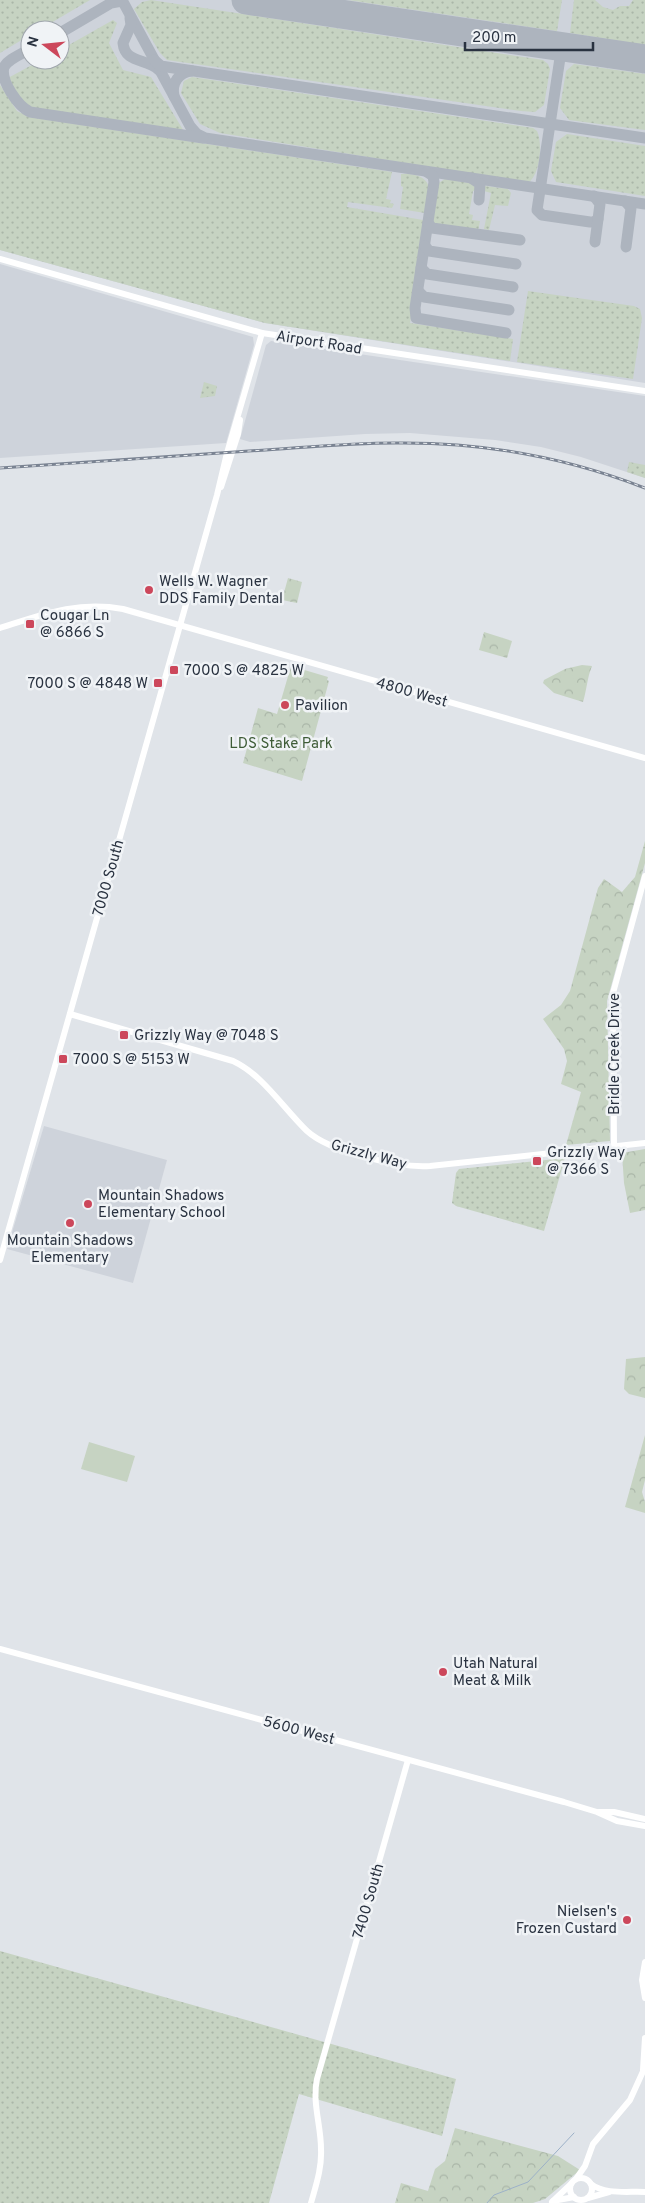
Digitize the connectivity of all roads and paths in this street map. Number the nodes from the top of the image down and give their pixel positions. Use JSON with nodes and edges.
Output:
{"nodes":[{"id":1,"x":0,"y":259,"type":"edge"},
{"id":2,"x":262,"y":334,"type":"junction"},
{"id":3,"x":645,"y":391,"type":"edge"},
{"id":4,"x":180,"y":625,"type":"junction"},
{"id":5,"x":0,"y":628,"type":"edge"},
{"id":6,"x":645,"y":758,"type":"edge"},
{"id":7,"x":645,"y":876,"type":"edge"},
{"id":8,"x":70,"y":1014,"type":"junction"},
{"id":9,"x":645,"y":1143,"type":"edge"},
{"id":10,"x":614,"y":1146,"type":"junction"},
{"id":11,"x":0,"y":1260,"type":"edge"},
{"id":12,"x":0,"y":1649,"type":"edge"},
{"id":13,"x":408,"y":1760,"type":"junction"},
{"id":14,"x":598,"y":1812,"type":"junction"},
{"id":15,"x":645,"y":1818,"type":"edge"},
{"id":16,"x":645,"y":1826,"type":"edge"},
{"id":17,"x":645,"y":1962,"type":"edge"},
{"id":18,"x":645,"y":1998,"type":"edge"},
{"id":19,"x":645,"y":2038,"type":"edge"},
{"id":20,"x":644,"y":2069,"type":"edge"},
{"id":21,"x":588,"y":2158,"type":"junction"},
{"id":22,"x":574,"y":2181,"type":"junction"},
{"id":23,"x":589,"y":2182,"type":"junction"},
{"id":24,"x":610,"y":2191,"type":"junction"},
{"id":25,"x":645,"y":2192,"type":"edge"},
{"id":26,"x":574,"y":2197,"type":"junction"},
{"id":27,"x":588,"y":2198,"type":"junction"},
{"id":28,"x":551,"y":2202,"type":"edge"},
{"id":29,"x":311,"y":2203,"type":"edge"}],
"edges":[{"from":1,"to":2,"type":"street","name":"Airport Road"},
{"from":2,"to":3,"type":"street","name":"Airport Road"},
{"from":2,"to":4,"type":"street","name":"7000 South"},
{"from":4,"to":5,"type":"street","name":"4800 West"},
{"from":4,"to":6,"type":"street","name":"4800 West"},
{"from":4,"to":8,"type":"street","name":"7000 South"},
{"from":7,"to":10,"type":"street","name":"Bridle Creek Drive"},
{"from":8,"to":10,"type":"street","name":"Grizzly Way"},
{"from":8,"to":11,"type":"street","name":"7000 South"},
{"from":9,"to":10,"type":"street","name":"Grizzly Way"},
{"from":12,"to":13,"type":"street","name":"5600 West"},
{"from":13,"to":14,"type":"street","name":"5600 West"},
{"from":13,"to":29,"type":"street","name":"7400 South"},
{"from":14,"to":15,"type":"street","name":"5600 West"},
{"from":14,"to":16,"type":"street","name":"5600 West"},
{"from":17,"to":18,"type":"street"},
{"from":19,"to":20,"type":"street"},
{"from":20,"to":21,"type":"street"},
{"from":21,"to":22,"type":"street"},
{"from":21,"to":23,"type":"street"},
{"from":22,"to":23,"type":"street"},
{"from":22,"to":26,"type":"street"},
{"from":22,"to":28,"type":"street"},
{"from":23,"to":24,"type":"street"},
{"from":23,"to":27,"type":"street"},
{"from":24,"to":25,"type":"street"},
{"from":24,"to":27,"type":"street"},
{"from":26,"to":27,"type":"street"},
{"from":26,"to":28,"type":"street"}]}
